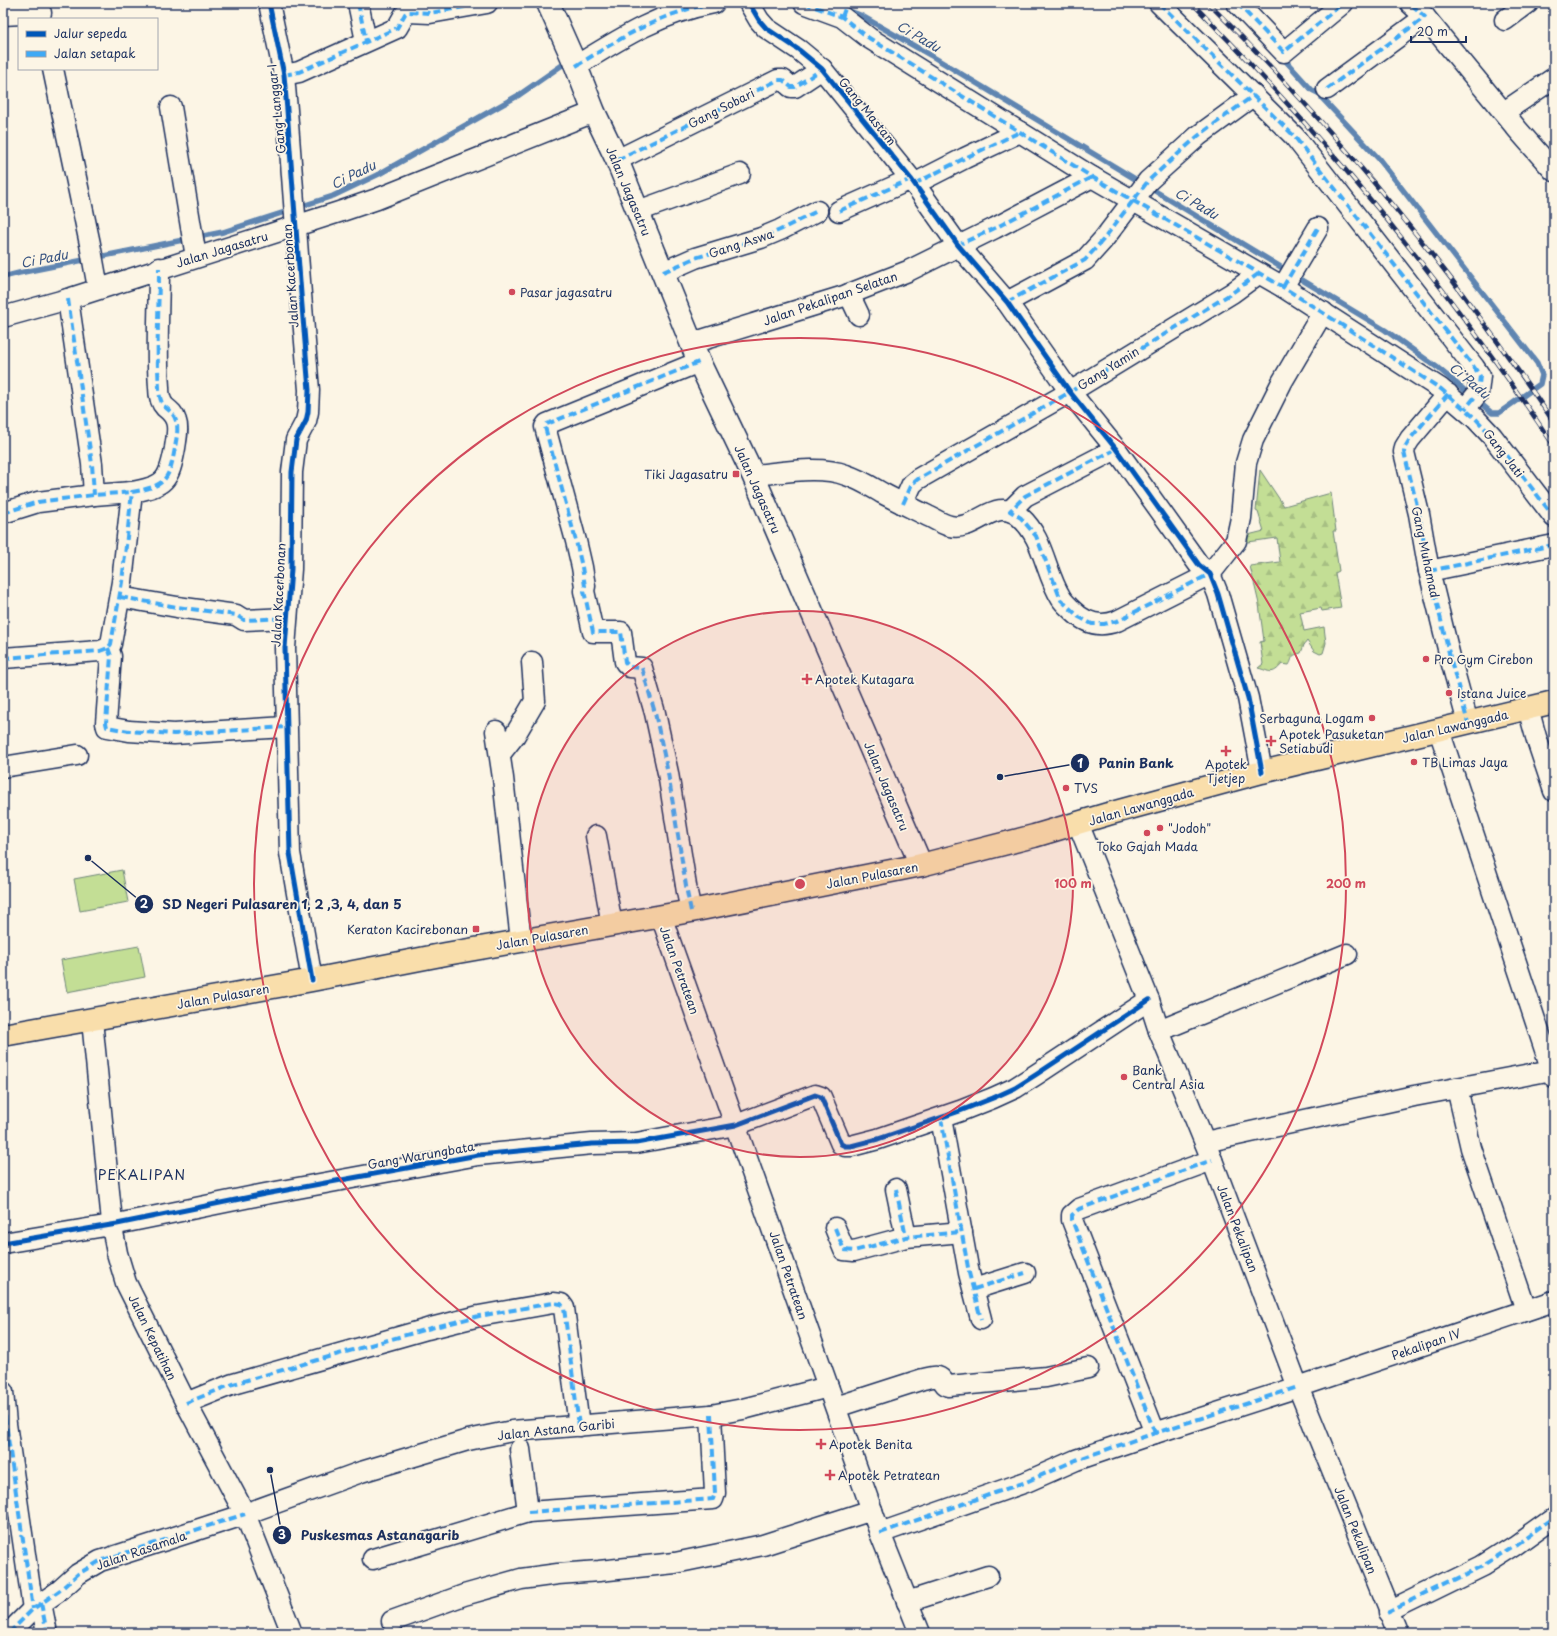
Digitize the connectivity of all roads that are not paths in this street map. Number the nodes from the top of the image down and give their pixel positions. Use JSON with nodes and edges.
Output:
{"nodes":[{"id":1,"x":269,"y":3,"type":"edge"},
{"id":2,"x":358,"y":3,"type":"edge"},
{"id":3,"x":487,"y":3,"type":"edge"},
{"id":4,"x":548,"y":3,"type":"edge"},
{"id":5,"x":714,"y":3,"type":"edge"},
{"id":6,"x":749,"y":3,"type":"edge"},
{"id":7,"x":804,"y":3,"type":"edge"},
{"id":8,"x":1159,"y":3,"type":"edge"},
{"id":9,"x":1237,"y":3,"type":"edge"},
{"id":10,"x":1343,"y":3,"type":"edge"},
{"id":11,"x":1528,"y":3,"type":"edge"},
{"id":12,"x":1416,"y":9,"type":"edge"},
{"id":13,"x":41,"y":12,"type":"edge"},
{"id":14,"x":843,"y":12,"type":"edge"},
{"id":15,"x":3,"y":15,"type":"edge"},
{"id":16,"x":1505,"y":20,"type":"dead end"},
{"id":17,"x":366,"y":41,"type":"junction"},
{"id":18,"x":572,"y":57,"type":"junction"},
{"id":19,"x":822,"y":69,"type":"junction"},
{"id":20,"x":53,"y":70,"type":"edge"},
{"id":21,"x":284,"y":75,"type":"junction"},
{"id":22,"x":1554,"y":78,"type":"edge"},
{"id":23,"x":1327,"y":89,"type":"dead end"},
{"id":24,"x":1254,"y":95,"type":"junction"},
{"id":25,"x":171,"y":107,"type":"dead end"},
{"id":26,"x":594,"y":112,"type":"junction"},
{"id":27,"x":1504,"y":112,"type":"junction"},
{"id":28,"x":1020,"y":132,"type":"junction"},
{"id":29,"x":617,"y":160,"type":"junction"},
{"id":30,"x":1554,"y":171,"type":"edge"},
{"id":31,"x":740,"y":174,"type":"dead end"},
{"id":32,"x":1092,"y":177,"type":"junction"},
{"id":33,"x":913,"y":181,"type":"junction"},
{"id":34,"x":1140,"y":192,"type":"junction"},
{"id":35,"x":638,"y":211,"type":"junction"},
{"id":36,"x":817,"y":211,"type":"dead end"},
{"id":37,"x":839,"y":211,"type":"dead end"},
{"id":38,"x":296,"y":219,"type":"junction"},
{"id":39,"x":1318,"y":228,"type":"dead end"},
{"id":40,"x":194,"y":244,"type":"junction"},
{"id":41,"x":958,"y":245,"type":"junction"},
{"id":42,"x":159,"y":268,"type":"junction"},
{"id":43,"x":663,"y":272,"type":"junction"},
{"id":44,"x":1258,"y":274,"type":"junction"},
{"id":45,"x":1289,"y":276,"type":"junction"},
{"id":46,"x":97,"y":280,"type":"junction"},
{"id":47,"x":849,"y":294,"type":"junction"},
{"id":48,"x":68,"y":299,"type":"junction"},
{"id":49,"x":1007,"y":302,"type":"junction"},
{"id":50,"x":1323,"y":312,"type":"junction"},
{"id":51,"x":859,"y":315,"type":"dead end"},
{"id":52,"x":3,"y":317,"type":"edge"},
{"id":53,"x":696,"y":353,"type":"junction"},
{"id":54,"x":1070,"y":392,"type":"junction"},
{"id":55,"x":1448,"y":394,"type":"junction"},
{"id":56,"x":1470,"y":402,"type":"junction"},
{"id":57,"x":1116,"y":449,"type":"junction"},
{"id":58,"x":752,"y":475,"type":"junction"},
{"id":59,"x":132,"y":492,"type":"junction"},
{"id":60,"x":94,"y":495,"type":"junction"},
{"id":61,"x":904,"y":504,"type":"junction"},
{"id":62,"x":1010,"y":511,"type":"junction"},
{"id":63,"x":3,"y":512,"type":"edge"},
{"id":64,"x":1554,"y":517,"type":"edge"},
{"id":65,"x":1554,"y":545,"type":"edge"},
{"id":66,"x":1429,"y":571,"type":"junction"},
{"id":67,"x":1210,"y":574,"type":"junction"},
{"id":68,"x":120,"y":597,"type":"junction"},
{"id":69,"x":287,"y":618,"type":"junction"},
{"id":70,"x":108,"y":648,"type":"junction"},
{"id":71,"x":3,"y":658,"type":"edge"},
{"id":72,"x":532,"y":662,"type":"dead end"},
{"id":73,"x":1554,"y":702,"type":"edge"},
{"id":74,"x":1528,"y":708,"type":"junction"},
{"id":75,"x":1468,"y":723,"type":"junction"},
{"id":76,"x":286,"y":727,"type":"junction"},
{"id":77,"x":1439,"y":730,"type":"junction"},
{"id":78,"x":496,"y":731,"type":"dead end"},
{"id":79,"x":500,"y":754,"type":"junction"},
{"id":80,"x":77,"y":755,"type":"dead end"},
{"id":81,"x":3,"y":767,"type":"edge"},
{"id":82,"x":1262,"y":772,"type":"junction"},
{"id":83,"x":1554,"y":791,"type":"edge"},
{"id":84,"x":1078,"y":823,"type":"junction"},
{"id":85,"x":596,"y":836,"type":"dead end"},
{"id":86,"x":921,"y":865,"type":"junction"},
{"id":87,"x":691,"y":911,"type":"junction"},
{"id":88,"x":661,"y":916,"type":"junction"},
{"id":89,"x":612,"y":925,"type":"junction"},
{"id":90,"x":521,"y":941,"type":"junction"},
{"id":91,"x":1347,"y":954,"type":"dead end"},
{"id":92,"x":312,"y":980,"type":"junction"},
{"id":93,"x":1149,"y":1000,"type":"junction"},
{"id":94,"x":92,"y":1020,"type":"junction"},
{"id":95,"x":1159,"y":1031,"type":"junction"},
{"id":96,"x":3,"y":1035,"type":"edge"},
{"id":97,"x":1553,"y":1074,"type":"edge"},
{"id":98,"x":1457,"y":1088,"type":"junction"},
{"id":99,"x":941,"y":1118,"type":"junction"},
{"id":100,"x":736,"y":1125,"type":"junction"},
{"id":101,"x":1209,"y":1151,"type":"junction"},
{"id":102,"x":896,"y":1189,"type":"dead end"},
{"id":103,"x":112,"y":1224,"type":"junction"},
{"id":104,"x":835,"y":1228,"type":"dead end"},
{"id":105,"x":962,"y":1232,"type":"junction"},
{"id":106,"x":906,"y":1237,"type":"junction"},
{"id":107,"x":3,"y":1243,"type":"edge"},
{"id":108,"x":1025,"y":1273,"type":"dead end"},
{"id":109,"x":974,"y":1289,"type":"junction"},
{"id":110,"x":1554,"y":1301,"type":"edge"},
{"id":111,"x":1526,"y":1310,"type":"junction"},
{"id":112,"x":981,"y":1319,"type":"dead end"},
{"id":113,"x":1088,"y":1368,"type":"dead end"},
{"id":114,"x":828,"y":1387,"type":"junction"},
{"id":115,"x":1298,"y":1387,"type":"junction"},
{"id":116,"x":3,"y":1392,"type":"edge"},
{"id":117,"x":186,"y":1403,"type":"junction"},
{"id":118,"x":836,"y":1407,"type":"junction"},
{"id":119,"x":711,"y":1415,"type":"junction"},
{"id":120,"x":579,"y":1426,"type":"junction"},
{"id":121,"x":1155,"y":1433,"type":"junction"},
{"id":122,"x":520,"y":1449,"type":"dead end"},
{"id":123,"x":872,"y":1510,"type":"junction"},
{"id":124,"x":528,"y":1512,"type":"junction"},
{"id":125,"x":245,"y":1514,"type":"junction"},
{"id":126,"x":1554,"y":1517,"type":"edge"},
{"id":127,"x":880,"y":1533,"type":"junction"},
{"id":128,"x":373,"y":1559,"type":"dead end"},
{"id":129,"x":988,"y":1576,"type":"dead end"},
{"id":130,"x":907,"y":1602,"type":"junction"},
{"id":131,"x":37,"y":1606,"type":"junction"},
{"id":132,"x":1388,"y":1612,"type":"junction"},
{"id":133,"x":392,"y":1621,"type":"dead end"},
{"id":134,"x":46,"y":1628,"type":"dead end"},
{"id":135,"x":9,"y":1633,"type":"edge"},
{"id":136,"x":292,"y":1633,"type":"edge"},
{"id":137,"x":920,"y":1633,"type":"edge"},
{"id":138,"x":1398,"y":1633,"type":"edge"}],
"edges":[{"from":1,"to":21,"type":"street","name":"Gang Langgar I"},
{"from":2,"to":17,"type":"street"},
{"from":3,"to":17,"type":"street"},
{"from":4,"to":18,"type":"street","name":"Jalan Jagasatru"},
{"from":5,"to":18,"type":"street"},
{"from":6,"to":19,"type":"street","name":"Gang Mastam"},
{"from":7,"to":14,"type":"street","name":"Gang Jati"},
{"from":8,"to":24,"type":"street"},
{"from":9,"to":10,"type":"street"},
{"from":11,"to":16,"type":"street"},
{"from":12,"to":23,"type":"street"},
{"from":12,"to":27,"type":"street"},
{"from":13,"to":15,"type":"street"},
{"from":14,"to":28,"type":"street","name":"Gang Jati"},
{"from":17,"to":21,"type":"street"},
{"from":18,"to":26,"type":"street","name":"Jalan Jagasatru"},
{"from":19,"to":29,"type":"street","name":"Gang Sobari"},
{"from":19,"to":33,"type":"street","name":"Gang Mastam"},
{"from":20,"to":46,"type":"street"},
{"from":21,"to":38,"type":"street","name":"Gang Langgar I"},
{"from":22,"to":27,"type":"street"},
{"from":24,"to":34,"type":"street"},
{"from":24,"to":56,"type":"street"},
{"from":25,"to":40,"type":"street"},
{"from":26,"to":29,"type":"street","name":"Jalan Jagasatru"},
{"from":26,"to":38,"type":"street","name":"Jalan Jagasatru"},
{"from":27,"to":30,"type":"street"},
{"from":28,"to":32,"type":"street","name":"Gang Jati"},
{"from":28,"to":33,"type":"street"},
{"from":29,"to":35,"type":"street","name":"Jalan Jagasatru"},
{"from":31,"to":35,"type":"street"},
{"from":32,"to":34,"type":"street","name":"Gang Jati"},
{"from":32,"to":41,"type":"street","name":"Jalan Pekalipan Selatan"},
{"from":33,"to":37,"type":"street"},
{"from":33,"to":41,"type":"street","name":"Gang Mastam"},
{"from":34,"to":44,"type":"street","name":"Gang Jati"},
{"from":34,"to":49,"type":"street"},
{"from":35,"to":43,"type":"street","name":"Jalan Jagasatru"},
{"from":36,"to":43,"type":"street","name":"Gang Aswa"},
{"from":38,"to":40,"type":"street","name":"Jalan Jagasatru"},
{"from":38,"to":69,"type":"street","name":"Jalan Kacerbonan"},
{"from":39,"to":45,"type":"street"},
{"from":40,"to":42,"type":"street","name":"Jalan Jagasatru"},
{"from":41,"to":47,"type":"street","name":"Jalan Pekalipan Selatan"},
{"from":41,"to":49,"type":"street","name":"Gang Mastam"},
{"from":42,"to":46,"type":"street","name":"Jalan Jagasatru"},
{"from":42,"to":59,"type":"street"},
{"from":43,"to":53,"type":"street","name":"Jalan Jagasatru"},
{"from":44,"to":45,"type":"street","name":"Gang Jati"},
{"from":44,"to":54,"type":"street","name":"Gang Yamin"},
{"from":45,"to":50,"type":"street","name":"Gang Jati"},
{"from":46,"to":48,"type":"street","name":"Jalan Jagasatru"},
{"from":47,"to":51,"type":"street"},
{"from":47,"to":53,"type":"street","name":"Jalan Pekalipan Selatan"},
{"from":48,"to":52,"type":"street","name":"Jalan Jagasatru"},
{"from":48,"to":60,"type":"street"},
{"from":49,"to":54,"type":"street","name":"Gang Mastam"},
{"from":50,"to":55,"type":"street","name":"Gang Jati"},
{"from":50,"to":67,"type":"street"},
{"from":53,"to":58,"type":"street","name":"Jalan Jagasatru"},
{"from":53,"to":87,"type":"street","name":"Jalan Pekalipan Selatan"},
{"from":54,"to":57,"type":"street","name":"Gang Mastam"},
{"from":54,"to":61,"type":"street","name":"Gang Yamin"},
{"from":55,"to":56,"type":"street","name":"Gang Jati"},
{"from":55,"to":66,"type":"street","name":"Gang Muhamad"},
{"from":56,"to":64,"type":"street","name":"Gang Jati"},
{"from":57,"to":62,"type":"street"},
{"from":57,"to":67,"type":"street","name":"Gang Mastam"},
{"from":58,"to":61,"type":"street"},
{"from":58,"to":86,"type":"street","name":"Jalan Jagasatru"},
{"from":59,"to":60,"type":"street"},
{"from":59,"to":68,"type":"street"},
{"from":60,"to":63,"type":"street"},
{"from":61,"to":62,"type":"street"},
{"from":62,"to":67,"type":"street"},
{"from":65,"to":66,"type":"street"},
{"from":66,"to":75,"type":"street","name":"Gang Muhamad"},
{"from":67,"to":82,"type":"street"},
{"from":68,"to":69,"type":"street"},
{"from":68,"to":70,"type":"street"},
{"from":69,"to":76,"type":"street","name":"Jalan Kacerbonan"},
{"from":70,"to":71,"type":"street"},
{"from":70,"to":76,"type":"street"},
{"from":72,"to":79,"type":"street"},
{"from":73,"to":74,"type":"main road","name":"Jalan Lawanggada"},
{"from":74,"to":75,"type":"main road","name":"Jalan Lawanggada"},
{"from":74,"to":83,"type":"street"},
{"from":75,"to":77,"type":"main road","name":"Jalan Lawanggada"},
{"from":76,"to":92,"type":"street","name":"Jalan Kacerbonan"},
{"from":77,"to":82,"type":"main road","name":"Jalan Lawanggada"},
{"from":77,"to":97,"type":"street"},
{"from":78,"to":79,"type":"street"},
{"from":79,"to":90,"type":"street"},
{"from":80,"to":81,"type":"street"},
{"from":82,"to":84,"type":"main road","name":"Jalan Lawanggada"},
{"from":84,"to":86,"type":"main road","name":"Jalan Pulasaren"},
{"from":84,"to":93,"type":"street","name":"Jalan Pekalipan"},
{"from":85,"to":89,"type":"street"},
{"from":86,"to":87,"type":"main road","name":"Jalan Pulasaren"},
{"from":87,"to":88,"type":"main road","name":"Jalan Pulasaren"},
{"from":88,"to":89,"type":"main road","name":"Jalan Pulasaren"},
{"from":88,"to":100,"type":"street","name":"Jalan Petratean"},
{"from":89,"to":90,"type":"main road","name":"Jalan Pulasaren"},
{"from":90,"to":92,"type":"main road","name":"Jalan Pulasaren"},
{"from":91,"to":95,"type":"street"},
{"from":92,"to":94,"type":"main road","name":"Jalan Pulasaren"},
{"from":93,"to":95,"type":"street","name":"Jalan Pekalipan"},
{"from":93,"to":99,"type":"street"},
{"from":94,"to":96,"type":"main road","name":"Jalan Pulasaren"},
{"from":94,"to":103,"type":"street","name":"Jalan Kepatihan"},
{"from":95,"to":101,"type":"street","name":"Jalan Pekalipan"},
{"from":97,"to":98,"type":"street"},
{"from":98,"to":101,"type":"street"},
{"from":98,"to":111,"type":"street"},
{"from":99,"to":100,"type":"street","name":"Gang Warungbata"},
{"from":99,"to":105,"type":"street"},
{"from":100,"to":103,"type":"street","name":"Gang Warungbata"},
{"from":100,"to":114,"type":"street","name":"Jalan Petratean"},
{"from":101,"to":115,"type":"street","name":"Jalan Pekalipan"},
{"from":101,"to":121,"type":"street"},
{"from":102,"to":106,"type":"street"},
{"from":103,"to":107,"type":"street","name":"Gang Warungbata"},
{"from":103,"to":117,"type":"street","name":"Jalan Kepatihan"},
{"from":104,"to":106,"type":"street"},
{"from":105,"to":106,"type":"street"},
{"from":105,"to":109,"type":"street"},
{"from":108,"to":109,"type":"street"},
{"from":109,"to":112,"type":"street"},
{"from":110,"to":111,"type":"street","name":"Pekalipan IV"},
{"from":111,"to":115,"type":"street","name":"Pekalipan IV"},
{"from":113,"to":118,"type":"street"},
{"from":114,"to":118,"type":"street","name":"Jalan Petratean"},
{"from":114,"to":119,"type":"street","name":"Jalan Astana Garibi"},
{"from":115,"to":121,"type":"street","name":"Pekalipan IV"},
{"from":115,"to":132,"type":"street","name":"Jalan Pekalipan"},
{"from":116,"to":131,"type":"street"},
{"from":117,"to":120,"type":"street"},
{"from":117,"to":125,"type":"street","name":"Jalan Kepatihan"},
{"from":118,"to":123,"type":"street","name":"Jalan Petratean"},
{"from":119,"to":120,"type":"street","name":"Jalan Astana Garibi"},
{"from":119,"to":124,"type":"street"},
{"from":120,"to":125,"type":"street","name":"Jalan Astana Garibi"},
{"from":121,"to":127,"type":"street","name":"Pekalipan IV"},
{"from":122,"to":124,"type":"street"},
{"from":123,"to":127,"type":"street","name":"Jalan Petratean"},
{"from":123,"to":133,"type":"street"},
{"from":124,"to":128,"type":"street"},
{"from":125,"to":131,"type":"street","name":"Jalan Rasamala"},
{"from":125,"to":136,"type":"street","name":"Jalan Kepatihan"},
{"from":126,"to":132,"type":"street"},
{"from":127,"to":130,"type":"street","name":"Jalan Petratean"},
{"from":129,"to":130,"type":"street"},
{"from":130,"to":137,"type":"street","name":"Jalan Petratean"},
{"from":131,"to":134,"type":"street"},
{"from":131,"to":135,"type":"street","name":"Jalan Rasamala"},
{"from":132,"to":138,"type":"street","name":"Jalan Pekalipan"}]}
